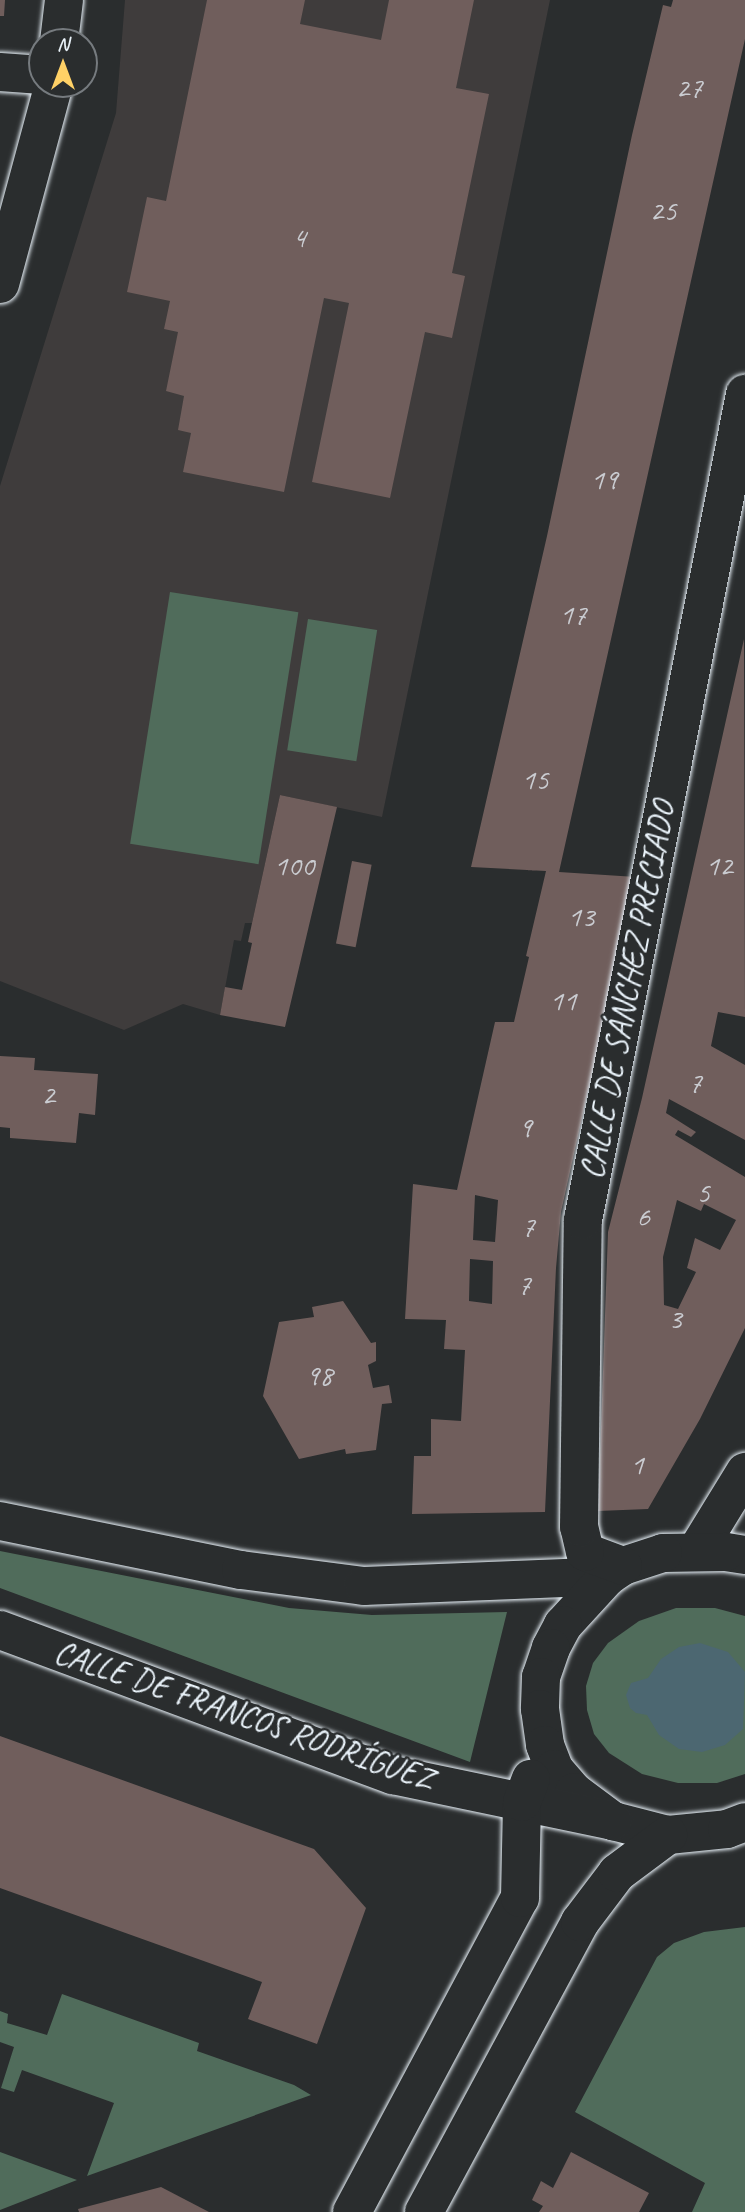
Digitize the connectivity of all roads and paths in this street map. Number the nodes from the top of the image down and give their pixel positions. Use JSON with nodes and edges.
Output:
{"nodes":[{"id":1,"x":64,"y":0,"type":"edge"},
{"id":2,"x":61,"y":28,"type":"edge"},
{"id":3,"x":0,"y":72,"type":"edge"},
{"id":4,"x":28,"y":74,"type":"edge"},
{"id":5,"x":50,"y":98,"type":"edge"},
{"id":6,"x":0,"y":284,"type":"edge"},
{"id":7,"x":745,"y":394,"type":"edge"},
{"id":8,"x":745,"y":1472,"type":"edge"},
{"id":9,"x":0,"y":1521,"type":"edge"},
{"id":10,"x":696,"y":1552,"type":"junction"},
{"id":11,"x":745,"y":1555,"type":"edge"},
{"id":12,"x":615,"y":1571,"type":"junction"},
{"id":13,"x":0,"y":1630,"type":"edge"},
{"id":14,"x":545,"y":1745,"type":"junction"},
{"id":15,"x":522,"y":1802,"type":"junction"},
{"id":16,"x":613,"y":1821,"type":"junction"},
{"id":17,"x":745,"y":1822,"type":"edge"},
{"id":18,"x":668,"y":1835,"type":"junction"},
{"id":19,"x":352,"y":2212,"type":"edge"},
{"id":20,"x":424,"y":2212,"type":"edge"}],
"edges":[{"from":1,"to":2,"type":"street"},
{"from":3,"to":4,"type":"street"},
{"from":5,"to":6,"type":"street"},
{"from":7,"to":12,"type":"street","name":"CALLE DE SÁNCHEZ PRECIADO"},
{"from":8,"to":10,"type":"street"},
{"from":9,"to":12,"type":"street"},
{"from":10,"to":11,"type":"street"},
{"from":10,"to":12,"type":"street"},
{"from":12,"to":14,"type":"street"},
{"from":13,"to":15,"type":"street","name":"CALLE DE FRANCOS RODRÍGUEZ"},
{"from":14,"to":15,"type":"street"},
{"from":14,"to":16,"type":"street"},
{"from":15,"to":16,"type":"street","name":"CALLE DE FRANCOS RODRÍGUEZ"},
{"from":15,"to":19,"type":"street"},
{"from":16,"to":18,"type":"street","name":"CALLE DE FRANCOS RODRÍGUEZ"},
{"from":17,"to":18,"type":"street"},
{"from":18,"to":20,"type":"street"}]}
